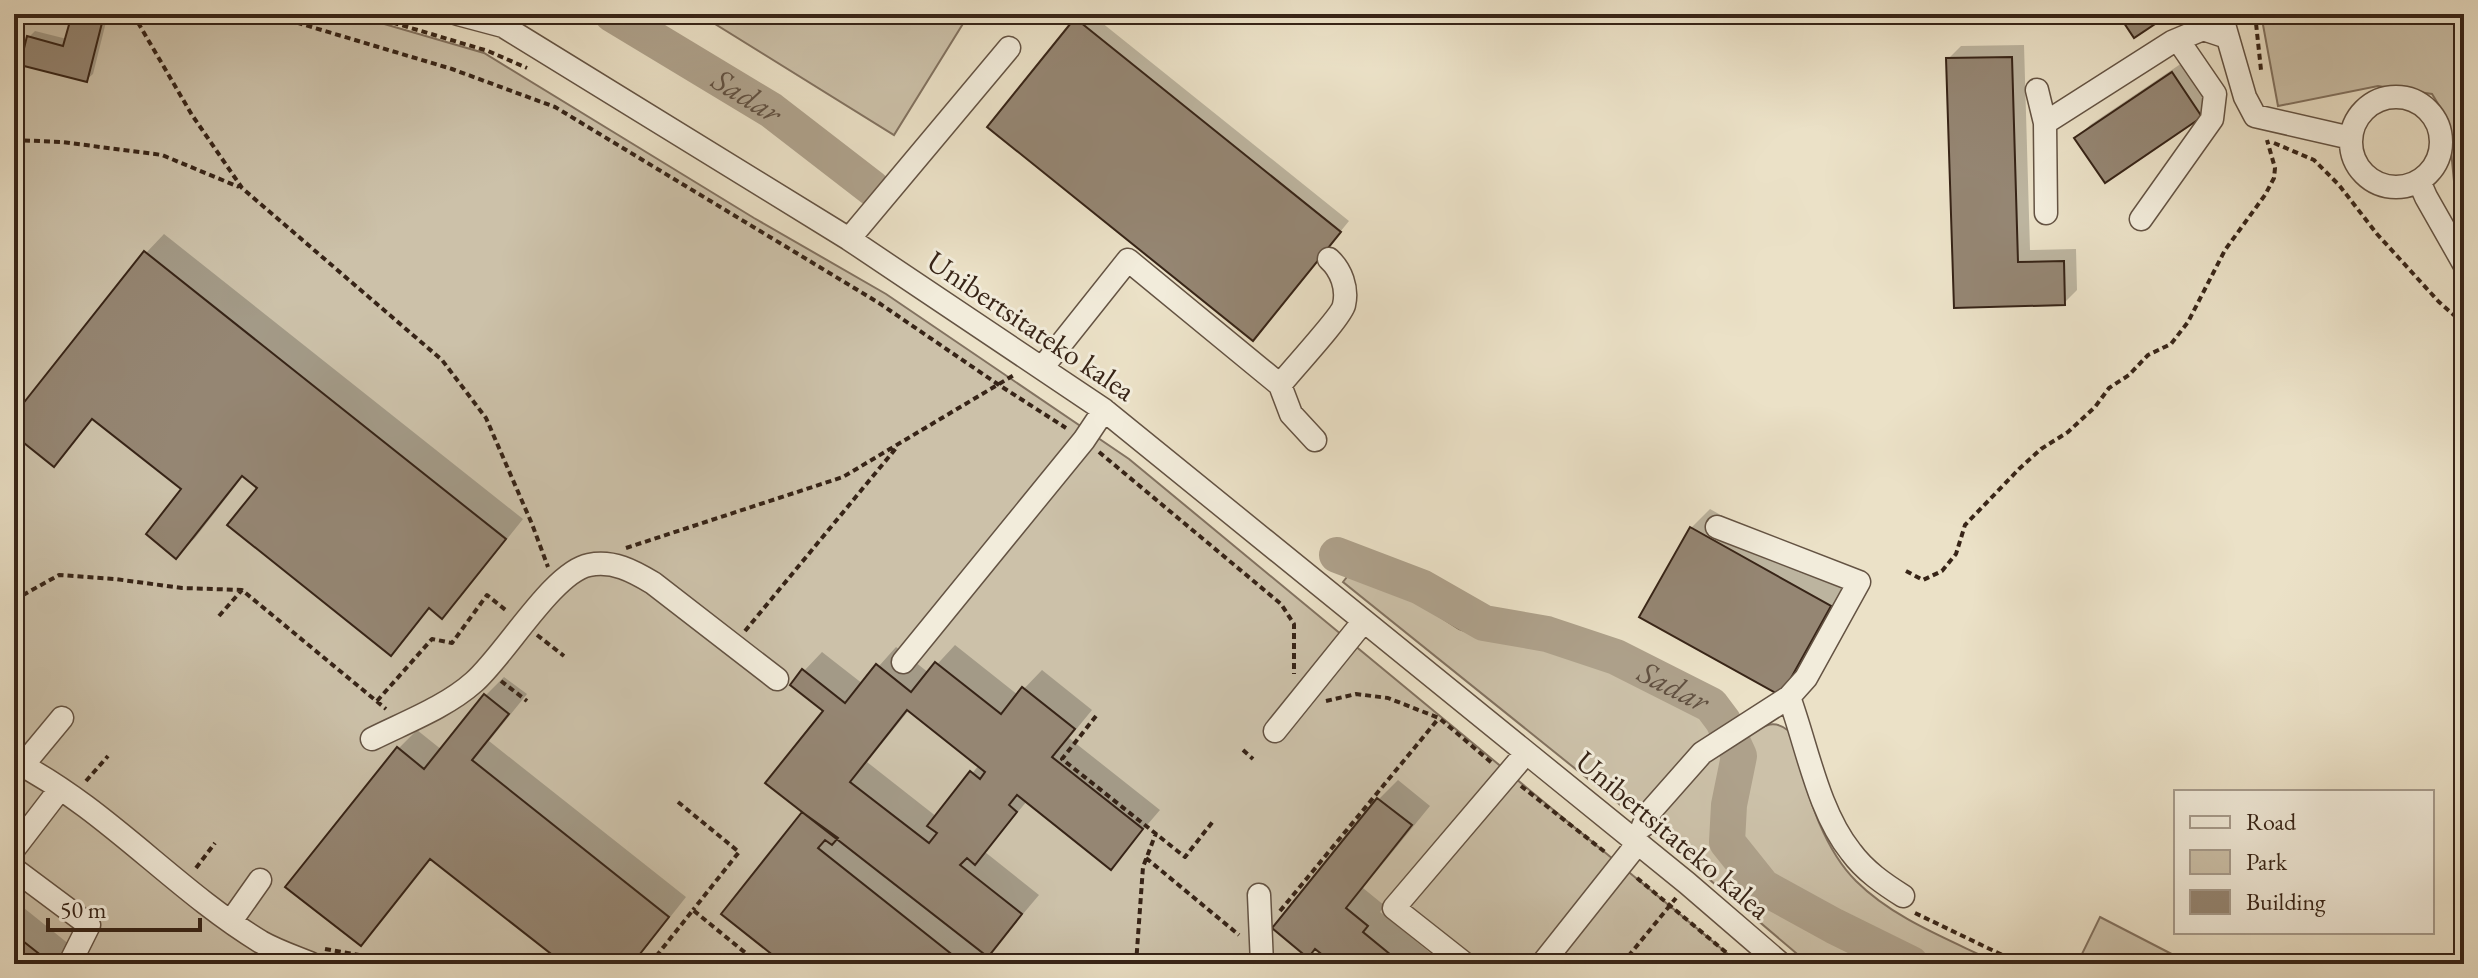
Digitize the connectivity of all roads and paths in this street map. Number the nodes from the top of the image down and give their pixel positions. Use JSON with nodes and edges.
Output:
{"nodes":[{"id":1,"x":133,"y":14,"type":"edge"},
{"id":2,"x":268,"y":14,"type":"edge"},
{"id":3,"x":458,"y":14,"type":"edge"},
{"id":4,"x":2221,"y":14,"type":"edge"},
{"id":5,"x":2255,"y":14,"type":"edge"},
{"id":6,"x":2227,"y":37,"type":"junction"},
{"id":7,"x":2178,"y":40,"type":"junction"},
{"id":8,"x":1009,"y":48,"type":"dead end"},
{"id":9,"x":2262,"y":82,"type":"dead end"},
{"id":10,"x":2037,"y":90,"type":"dead end"},
{"id":11,"x":2045,"y":123,"type":"junction"},
{"id":12,"x":2351,"y":138,"type":"junction"},
{"id":13,"x":14,"y":140,"type":"edge"},
{"id":14,"x":2419,"y":181,"type":"junction"},
{"id":15,"x":242,"y":188,"type":"junction"},
{"id":16,"x":2046,"y":213,"type":"dead end"},
{"id":17,"x":2141,"y":219,"type":"dead end"},
{"id":18,"x":849,"y":239,"type":"junction"},
{"id":19,"x":1329,"y":259,"type":"dead end"},
{"id":20,"x":2464,"y":264,"type":"edge"},
{"id":21,"x":2464,"y":324,"type":"edge"},
{"id":22,"x":1032,"y":368,"type":"junction"},
{"id":23,"x":999,"y":385,"type":"junction"},
{"id":24,"x":1280,"y":385,"type":"junction"},
{"id":25,"x":1104,"y":410,"type":"junction"},
{"id":26,"x":1084,"y":440,"type":"junction"},
{"id":27,"x":1315,"y":440,"type":"dead end"},
{"id":28,"x":901,"y":441,"type":"junction"},
{"id":29,"x":1717,"y":527,"type":"dead end"},
{"id":30,"x":625,"y":548,"type":"dead end"},
{"id":31,"x":1906,"y":571,"type":"dead end"},
{"id":32,"x":556,"y":588,"type":"junction"},
{"id":33,"x":242,"y":590,"type":"junction"},
{"id":34,"x":487,"y":595,"type":"dead end"},
{"id":35,"x":14,"y":600,"type":"edge"},
{"id":36,"x":219,"y":616,"type":"dead end"},
{"id":37,"x":1363,"y":622,"type":"junction"},
{"id":38,"x":733,"y":646,"type":"junction"},
{"id":39,"x":903,"y":662,"type":"dead end"},
{"id":40,"x":487,"y":671,"type":"junction"},
{"id":41,"x":777,"y":679,"type":"dead end"},
{"id":42,"x":1292,"y":683,"type":"dead end"},
{"id":43,"x":1789,"y":697,"type":"junction"},
{"id":44,"x":377,"y":701,"type":"junction"},
{"id":45,"x":527,"y":701,"type":"dead end"},
{"id":46,"x":1317,"y":704,"type":"dead end"},
{"id":47,"x":1096,"y":716,"type":"dead end"},
{"id":48,"x":62,"y":718,"type":"dead end"},
{"id":49,"x":1439,"y":718,"type":"junction"},
{"id":50,"x":403,"y":723,"type":"junction"},
{"id":51,"x":1275,"y":731,"type":"dead end"},
{"id":52,"x":372,"y":739,"type":"dead end"},
{"id":53,"x":1243,"y":750,"type":"dead end"},
{"id":54,"x":1526,"y":753,"type":"junction"},
{"id":55,"x":108,"y":756,"type":"dead end"},
{"id":56,"x":1253,"y":759,"type":"dead end"},
{"id":57,"x":19,"y":763,"type":"edge"},
{"id":58,"x":1507,"y":776,"type":"junction"},
{"id":59,"x":67,"y":781,"type":"junction"},
{"id":60,"x":678,"y":802,"type":"dead end"},
{"id":61,"x":1214,"y":820,"type":"dead end"},
{"id":62,"x":1156,"y":833,"type":"junction"},
{"id":63,"x":1640,"y":834,"type":"junction"},
{"id":64,"x":215,"y":843,"type":"dead end"},
{"id":65,"x":14,"y":849,"type":"edge"},
{"id":66,"x":1146,"y":858,"type":"junction"},
{"id":67,"x":1621,"y":865,"type":"junction"},
{"id":68,"x":196,"y":868,"type":"dead end"},
{"id":69,"x":14,"y":869,"type":"edge"},
{"id":70,"x":260,"y":880,"type":"dead end"},
{"id":71,"x":1687,"y":883,"type":"junction"},
{"id":72,"x":1259,"y":895,"type":"dead end"},
{"id":73,"x":1903,"y":896,"type":"dead end"},
{"id":74,"x":1669,"y":907,"type":"junction"},
{"id":75,"x":693,"y":910,"type":"junction"},
{"id":76,"x":231,"y":921,"type":"junction"},
{"id":77,"x":1261,"y":951,"type":"edge"},
{"id":78,"x":318,"y":956,"type":"edge"},
{"id":79,"x":72,"y":959,"type":"dead end"},
{"id":80,"x":409,"y":964,"type":"edge"},
{"id":81,"x":650,"y":964,"type":"edge"},
{"id":82,"x":759,"y":964,"type":"edge"},
{"id":83,"x":1136,"y":964,"type":"edge"},
{"id":84,"x":1465,"y":964,"type":"edge"},
{"id":85,"x":1542,"y":964,"type":"edge"},
{"id":86,"x":1622,"y":964,"type":"edge"},
{"id":87,"x":1740,"y":964,"type":"edge"},
{"id":88,"x":1781,"y":964,"type":"edge"}],
"edges":[{"from":1,"to":15,"type":"path"},
{"from":2,"to":23,"type":"path"},
{"from":3,"to":18,"type":"street","name":"Unibertsitateko kalea"},
{"from":4,"to":6,"type":"street"},
{"from":5,"to":9,"type":"path"},
{"from":6,"to":7,"type":"street"},
{"from":6,"to":12,"type":"street"},
{"from":7,"to":11,"type":"street"},
{"from":7,"to":17,"type":"street"},
{"from":8,"to":18,"type":"street"},
{"from":10,"to":11,"type":"street"},
{"from":11,"to":16,"type":"street"},
{"from":12,"to":14,"type":"street"},
{"from":12,"to":14,"type":"street"},
{"from":13,"to":15,"type":"path"},
{"from":14,"to":20,"type":"street"},
{"from":15,"to":32,"type":"path"},
{"from":18,"to":22,"type":"street","name":"Unibertsitateko kalea"},
{"from":19,"to":24,"type":"street"},
{"from":21,"to":31,"type":"path"},
{"from":22,"to":23,"type":"path"},
{"from":22,"to":24,"type":"street"},
{"from":22,"to":25,"type":"street","name":"Unibertsitateko kalea"},
{"from":23,"to":26,"type":"path"},
{"from":23,"to":28,"type":"path"},
{"from":24,"to":27,"type":"street"},
{"from":25,"to":26,"type":"street"},
{"from":25,"to":37,"type":"street","name":"Unibertsitateko kalea"},
{"from":26,"to":39,"type":"street"},
{"from":26,"to":42,"type":"path"},
{"from":28,"to":30,"type":"path"},
{"from":28,"to":38,"type":"path"},
{"from":29,"to":43,"type":"street","name":"Unibertsitateko kalea"},
{"from":32,"to":38,"type":"street"},
{"from":32,"to":40,"type":"street"},
{"from":33,"to":35,"type":"path"},
{"from":33,"to":36,"type":"path"},
{"from":33,"to":44,"type":"path"},
{"from":34,"to":44,"type":"path"},
{"from":37,"to":51,"type":"street"},
{"from":37,"to":54,"type":"street","name":"Unibertsitateko kalea"},
{"from":38,"to":41,"type":"street"},
{"from":40,"to":45,"type":"path"},
{"from":40,"to":50,"type":"street"},
{"from":43,"to":63,"type":"street","name":"Unibertsitateko kalea"},
{"from":43,"to":73,"type":"street"},
{"from":44,"to":50,"type":"path"},
{"from":46,"to":49,"type":"path"},
{"from":47,"to":62,"type":"path"},
{"from":48,"to":57,"type":"street"},
{"from":49,"to":58,"type":"path"},
{"from":49,"to":77,"type":"path"},
{"from":50,"to":52,"type":"street"},
{"from":53,"to":56,"type":"path"},
{"from":54,"to":58,"type":"street"},
{"from":54,"to":63,"type":"street","name":"Unibertsitateko kalea"},
{"from":55,"to":59,"type":"path"},
{"from":57,"to":59,"type":"street"},
{"from":58,"to":67,"type":"path"},
{"from":58,"to":84,"type":"street"},
{"from":59,"to":65,"type":"street"},
{"from":59,"to":76,"type":"street"},
{"from":60,"to":75,"type":"path"},
{"from":61,"to":62,"type":"path"},
{"from":62,"to":66,"type":"path"},
{"from":63,"to":67,"type":"street","name":"Unibertsitateko kalea"},
{"from":63,"to":71,"type":"street","name":"Unibertsitateko kalea"},
{"from":64,"to":68,"type":"path"},
{"from":66,"to":77,"type":"path"},
{"from":66,"to":83,"type":"path"},
{"from":67,"to":74,"type":"path"},
{"from":67,"to":85,"type":"street","name":"Unibertsitateko kalea"},
{"from":69,"to":79,"type":"street"},
{"from":70,"to":76,"type":"street"},
{"from":71,"to":74,"type":"path"},
{"from":71,"to":88,"type":"street","name":"Unibertsitateko kalea"},
{"from":72,"to":77,"type":"street"},
{"from":74,"to":86,"type":"path"},
{"from":74,"to":87,"type":"path"},
{"from":75,"to":81,"type":"path"},
{"from":75,"to":82,"type":"path"},
{"from":76,"to":78,"type":"street"},
{"from":78,"to":80,"type":"path"}]}
